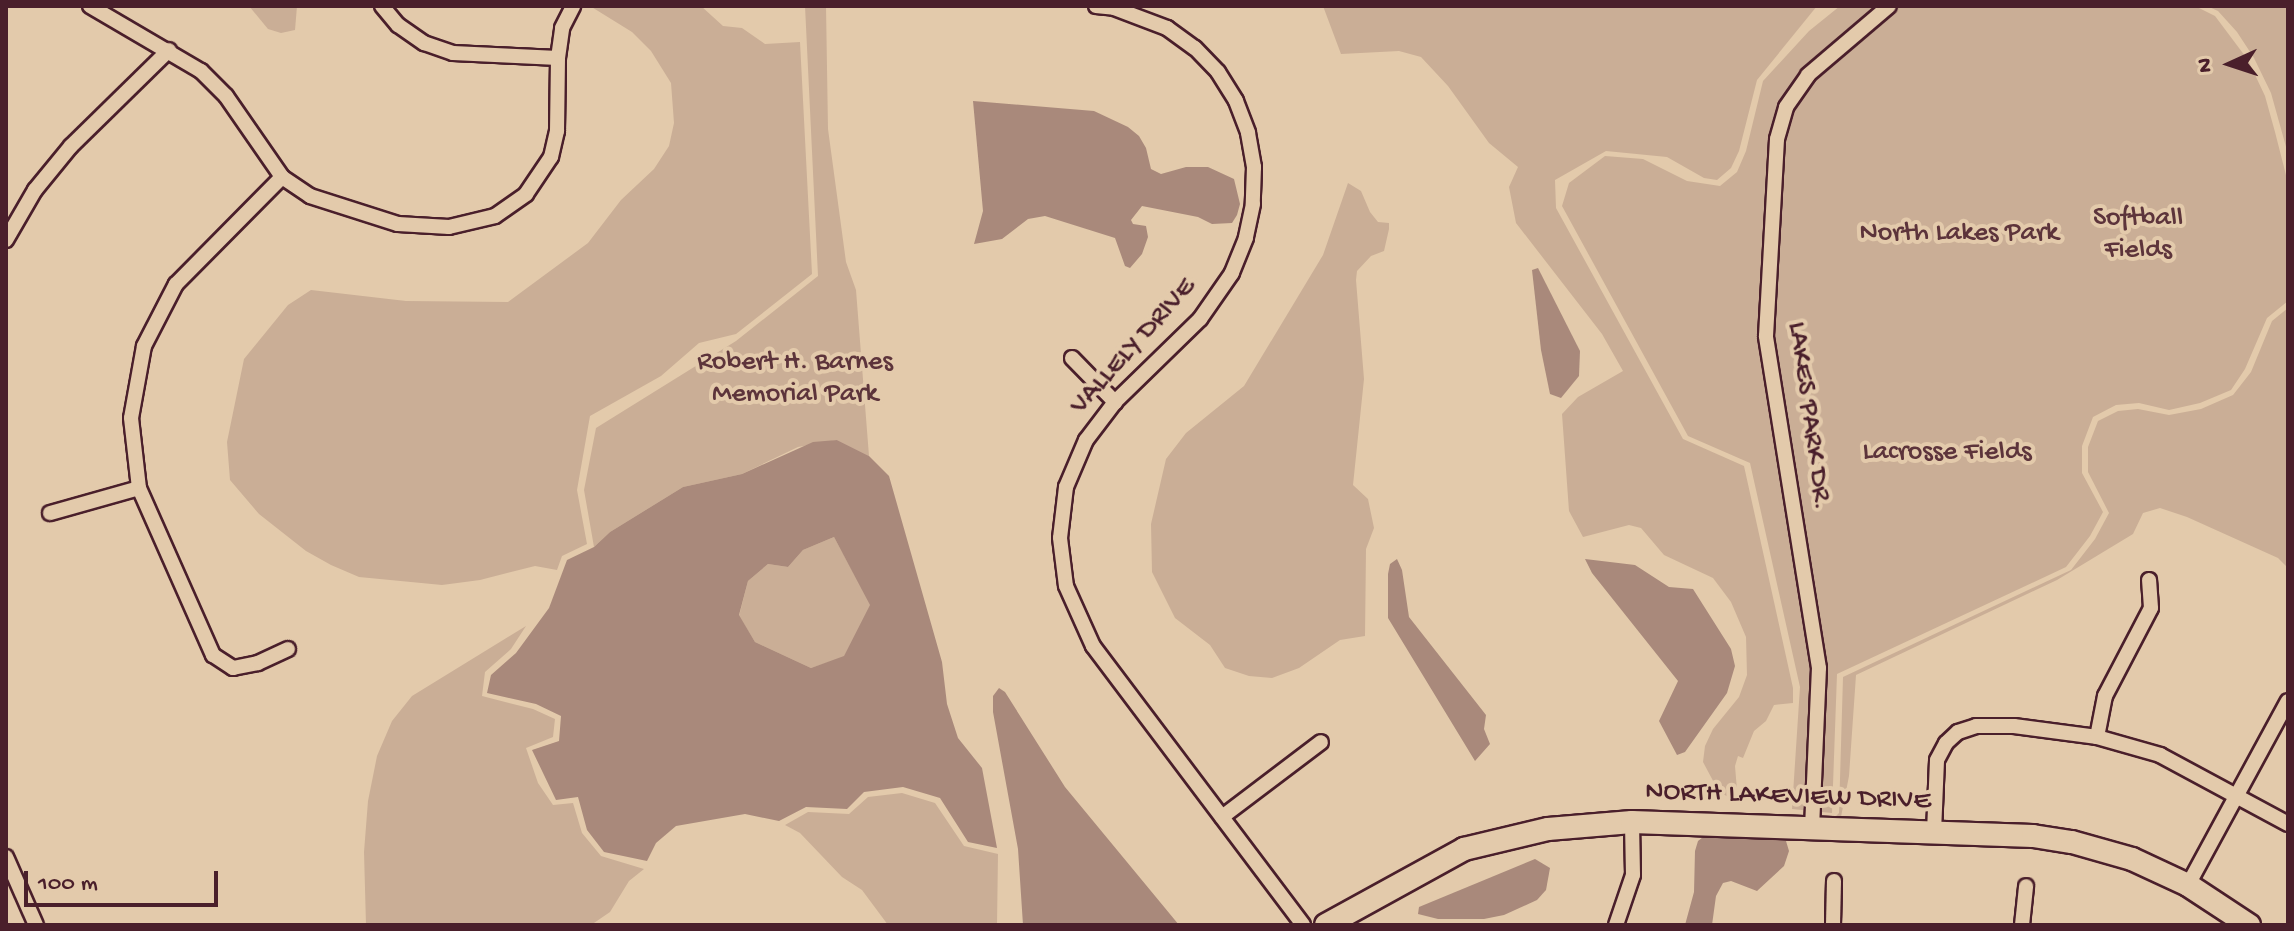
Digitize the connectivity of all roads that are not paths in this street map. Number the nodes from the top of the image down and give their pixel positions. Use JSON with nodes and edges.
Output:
{"nodes":[{"id":1,"x":90,"y":6,"type":"edge"},
{"id":2,"x":382,"y":6,"type":"edge"},
{"id":3,"x":573,"y":6,"type":"edge"},
{"id":4,"x":1096,"y":6,"type":"edge"},
{"id":5,"x":1889,"y":6,"type":"edge"},
{"id":6,"x":169,"y":50,"type":"junction"},
{"id":7,"x":558,"y":58,"type":"junction"},
{"id":8,"x":282,"y":177,"type":"junction"},
{"id":9,"x":6,"y":240,"type":"edge"},
{"id":10,"x":1072,"y":358,"type":"dead end"},
{"id":11,"x":1115,"y":402,"type":"junction"},
{"id":12,"x":139,"y":488,"type":"junction"},
{"id":13,"x":50,"y":513,"type":"dead end"},
{"id":14,"x":2149,"y":580,"type":"dead end"},
{"id":15,"x":288,"y":649,"type":"dead end"},
{"id":16,"x":2288,"y":701,"type":"edge"},
{"id":17,"x":2097,"y":737,"type":"junction"},
{"id":18,"x":1321,"y":742,"type":"dead end"},
{"id":19,"x":2236,"y":794,"type":"junction"},
{"id":20,"x":1222,"y":817,"type":"junction"},
{"id":21,"x":1632,"y":822,"type":"junction"},
{"id":22,"x":2288,"y":824,"type":"edge"},
{"id":23,"x":1812,"y":828,"type":"junction"},
{"id":24,"x":1934,"y":832,"type":"junction"},
{"id":25,"x":6,"y":857,"type":"edge"},
{"id":26,"x":1834,"y":881,"type":"dead end"},
{"id":27,"x":2188,"y":885,"type":"junction"},
{"id":28,"x":2026,"y":886,"type":"dead end"},
{"id":29,"x":36,"y":925,"type":"edge"},
{"id":30,"x":1303,"y":925,"type":"edge"},
{"id":31,"x":1326,"y":925,"type":"edge"},
{"id":32,"x":1616,"y":925,"type":"edge"},
{"id":33,"x":1833,"y":925,"type":"edge"},
{"id":34,"x":2022,"y":925,"type":"edge"},
{"id":35,"x":2249,"y":925,"type":"edge"}],
"edges":[{"from":1,"to":6,"type":"street"},
{"from":2,"to":7,"type":"street"},
{"from":3,"to":7,"type":"street"},
{"from":4,"to":11,"type":"street","name":"VALLELY DRIVE"},
{"from":5,"to":23,"type":"street","name":"LAKES PARK DR."},
{"from":6,"to":8,"type":"street"},
{"from":6,"to":9,"type":"street"},
{"from":7,"to":8,"type":"street"},
{"from":8,"to":12,"type":"street"},
{"from":10,"to":11,"type":"street"},
{"from":11,"to":20,"type":"street","name":"VALLELY DRIVE"},
{"from":12,"to":13,"type":"street"},
{"from":12,"to":15,"type":"street"},
{"from":14,"to":17,"type":"street"},
{"from":16,"to":19,"type":"street"},
{"from":17,"to":19,"type":"street"},
{"from":17,"to":24,"type":"street"},
{"from":18,"to":20,"type":"street"},
{"from":19,"to":22,"type":"street"},
{"from":19,"to":27,"type":"street"},
{"from":20,"to":30,"type":"street","name":"VALLELY DRIVE"},
{"from":21,"to":23,"type":"street","name":"NORTH LAKEVIEW DRIVE"},
{"from":21,"to":31,"type":"street","name":"NORTH LAKEVIEW DRIVE"},
{"from":21,"to":32,"type":"street"},
{"from":23,"to":24,"type":"street","name":"NORTH LAKEVIEW DRIVE"},
{"from":24,"to":27,"type":"street","name":"NORTH LAKEVIEW DRIVE"},
{"from":25,"to":29,"type":"street"},
{"from":26,"to":33,"type":"street"},
{"from":27,"to":35,"type":"street","name":"NORTH LAKEVIEW DRIVE"},
{"from":28,"to":34,"type":"street"}]}
